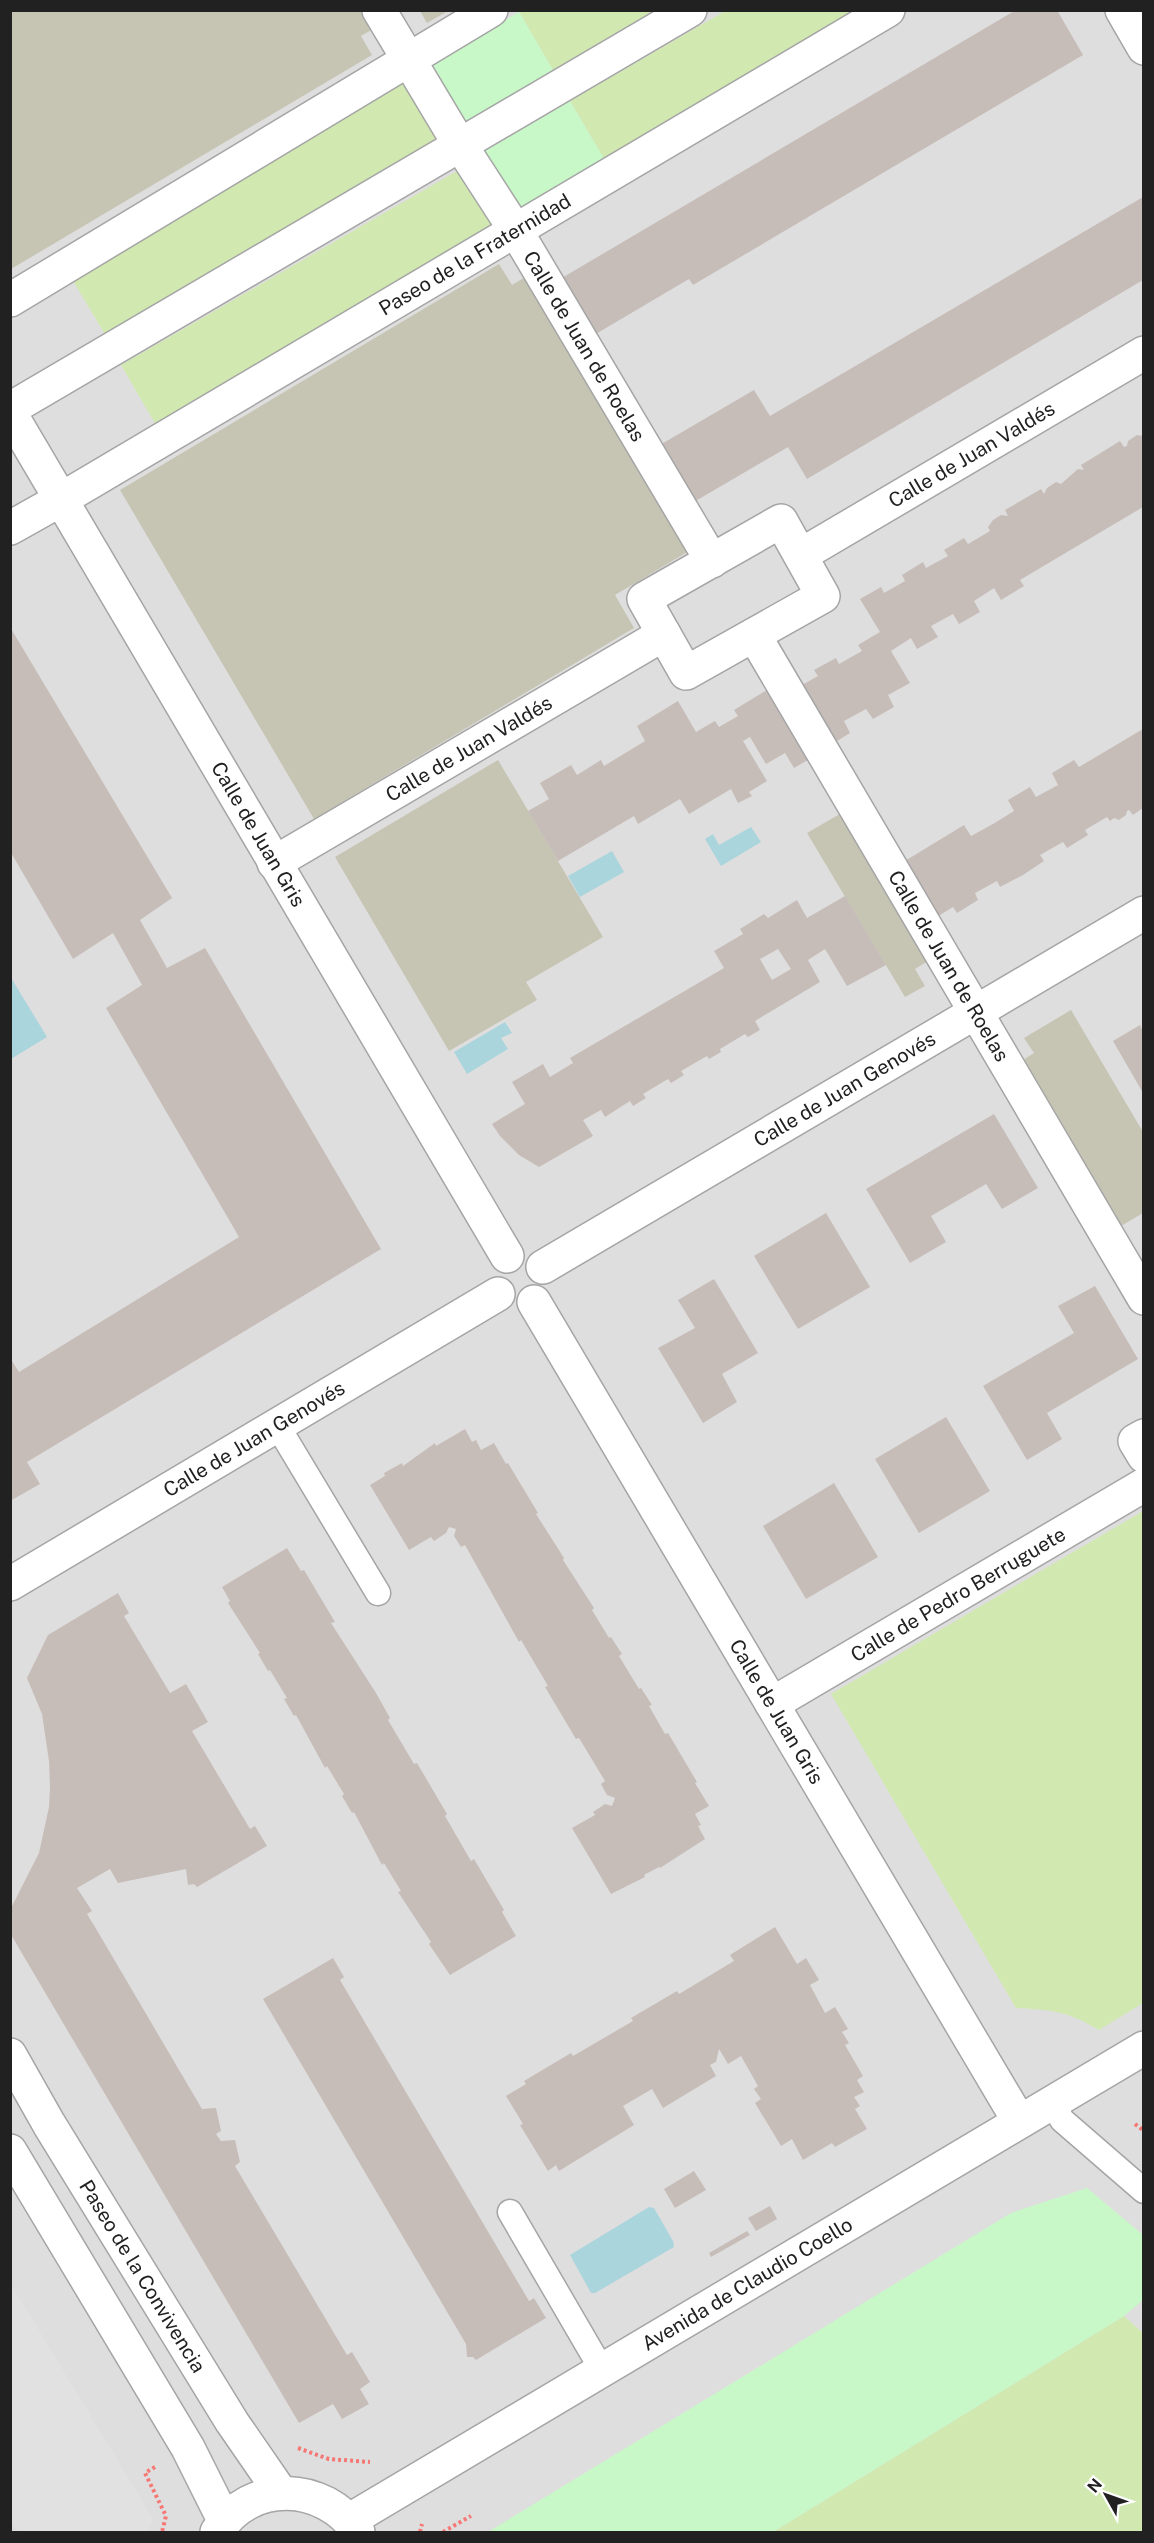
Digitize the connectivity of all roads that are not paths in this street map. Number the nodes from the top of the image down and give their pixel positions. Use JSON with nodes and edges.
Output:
{"nodes":[{"id":1,"x":379,"y":10,"type":"edge"},
{"id":2,"x":491,"y":10,"type":"edge"},
{"id":3,"x":690,"y":10,"type":"edge"},
{"id":4,"x":888,"y":10,"type":"edge"},
{"id":5,"x":1122,"y":10,"type":"edge"},
{"id":6,"x":1143,"y":48,"type":"edge"},
{"id":7,"x":409,"y":60,"type":"junction"},
{"id":8,"x":460,"y":145,"type":"junction"},
{"id":9,"x":516,"y":231,"type":"junction"},
{"id":10,"x":10,"y":300,"type":"edge"},
{"id":11,"x":1143,"y":353,"type":"edge"},
{"id":12,"x":10,"y":411,"type":"edge"},
{"id":13,"x":60,"y":500,"type":"junction"},
{"id":14,"x":10,"y":528,"type":"edge"},
{"id":15,"x":801,"y":555,"type":"junction"},
{"id":16,"x":712,"y":561,"type":"junction"},
{"id":17,"x":664,"y":634,"type":"junction"},
{"id":18,"x":754,"y":635,"type":"junction"},
{"id":19,"x":274,"y":863,"type":"junction"},
{"id":20,"x":1143,"y":913,"type":"edge"},
{"id":21,"x":976,"y":1013,"type":"junction"},
{"id":22,"x":507,"y":1256,"type":"junction"},
{"id":23,"x":543,"y":1267,"type":"junction"},
{"id":24,"x":498,"y":1294,"type":"junction"},
{"id":25,"x":1143,"y":1298,"type":"edge"},
{"id":26,"x":534,"y":1302,"type":"junction"},
{"id":27,"x":278,"y":1425,"type":"junction"},
{"id":28,"x":1143,"y":1436,"type":"edge"},
{"id":29,"x":1143,"y":1456,"type":"edge"},
{"id":30,"x":1143,"y":1485,"type":"edge"},
{"id":31,"x":10,"y":1584,"type":"edge"},
{"id":32,"x":378,"y":1593,"type":"dead end"},
{"id":33,"x":772,"y":1704,"type":"junction"},
{"id":34,"x":1143,"y":2048,"type":"edge"},
{"id":35,"x":10,"y":2055,"type":"edge"},
{"id":36,"x":1053,"y":2102,"type":"junction"},
{"id":37,"x":1019,"y":2121,"type":"junction"},
{"id":38,"x":10,"y":2151,"type":"edge"},
{"id":39,"x":1143,"y":2190,"type":"edge"},
{"id":40,"x":510,"y":2212,"type":"dead end"},
{"id":41,"x":602,"y":2370,"type":"junction"},
{"id":42,"x":281,"y":2493,"type":"junction"},
{"id":43,"x":220,"y":2526,"type":"edge"},
{"id":44,"x":354,"y":2526,"type":"edge"}],
"edges":[{"from":1,"to":7,"type":"street","name":"Calle de Juan de Roelas"},
{"from":2,"to":7,"type":"street"},
{"from":3,"to":8,"type":"street"},
{"from":4,"to":9,"type":"street","name":"Paseo de la Fraternidad"},
{"from":5,"to":6,"type":"street"},
{"from":7,"to":8,"type":"street","name":"Calle de Juan de Roelas"},
{"from":7,"to":10,"type":"street"},
{"from":8,"to":9,"type":"street","name":"Calle de Juan de Roelas"},
{"from":8,"to":12,"type":"street"},
{"from":9,"to":13,"type":"street","name":"Paseo de la Fraternidad"},
{"from":9,"to":16,"type":"street","name":"Calle de Juan de Roelas"},
{"from":11,"to":15,"type":"street","name":"Calle de Juan Valdés"},
{"from":12,"to":13,"type":"street","name":"Calle de Juan Gris"},
{"from":13,"to":14,"type":"street","name":"Paseo de la Fraternidad"},
{"from":13,"to":19,"type":"street","name":"Calle de Juan Gris"},
{"from":15,"to":16,"type":"street"},
{"from":15,"to":18,"type":"street"},
{"from":16,"to":17,"type":"street"},
{"from":17,"to":18,"type":"street"},
{"from":17,"to":19,"type":"street","name":"Calle de Juan Valdés"},
{"from":18,"to":21,"type":"street","name":"Calle de Juan de Roelas"},
{"from":19,"to":22,"type":"street","name":"Calle de Juan Gris"},
{"from":20,"to":21,"type":"street","name":"Calle de Juan Genovés"},
{"from":21,"to":23,"type":"street","name":"Calle de Juan Genovés"},
{"from":21,"to":25,"type":"street","name":"Calle de Juan de Roelas"},
{"from":22,"to":23,"type":"street"},
{"from":22,"to":24,"type":"street"},
{"from":23,"to":26,"type":"street"},
{"from":24,"to":26,"type":"street"},
{"from":24,"to":27,"type":"street","name":"Calle de Juan Genovés"},
{"from":26,"to":33,"type":"street","name":"Calle de Juan Gris"},
{"from":27,"to":31,"type":"street","name":"Calle de Juan Genovés"},
{"from":27,"to":32,"type":"lane"},
{"from":28,"to":29,"type":"street"},
{"from":30,"to":33,"type":"street","name":"Calle de Pedro Berruguete"},
{"from":33,"to":37,"type":"street","name":"Calle de Juan Gris"},
{"from":34,"to":36,"type":"street","name":"Avenida de Claudio Coello"},
{"from":35,"to":42,"type":"street","name":"Paseo de la Convivencia"},
{"from":36,"to":37,"type":"street","name":"Avenida de Claudio Coello"},
{"from":36,"to":39,"type":"lane"},
{"from":37,"to":41,"type":"street","name":"Avenida de Claudio Coello"},
{"from":38,"to":43,"type":"street"},
{"from":40,"to":41,"type":"lane"},
{"from":41,"to":44,"type":"street","name":"Avenida de Claudio Coello"},
{"from":42,"to":43,"type":"street"},
{"from":42,"to":44,"type":"street"}]}
